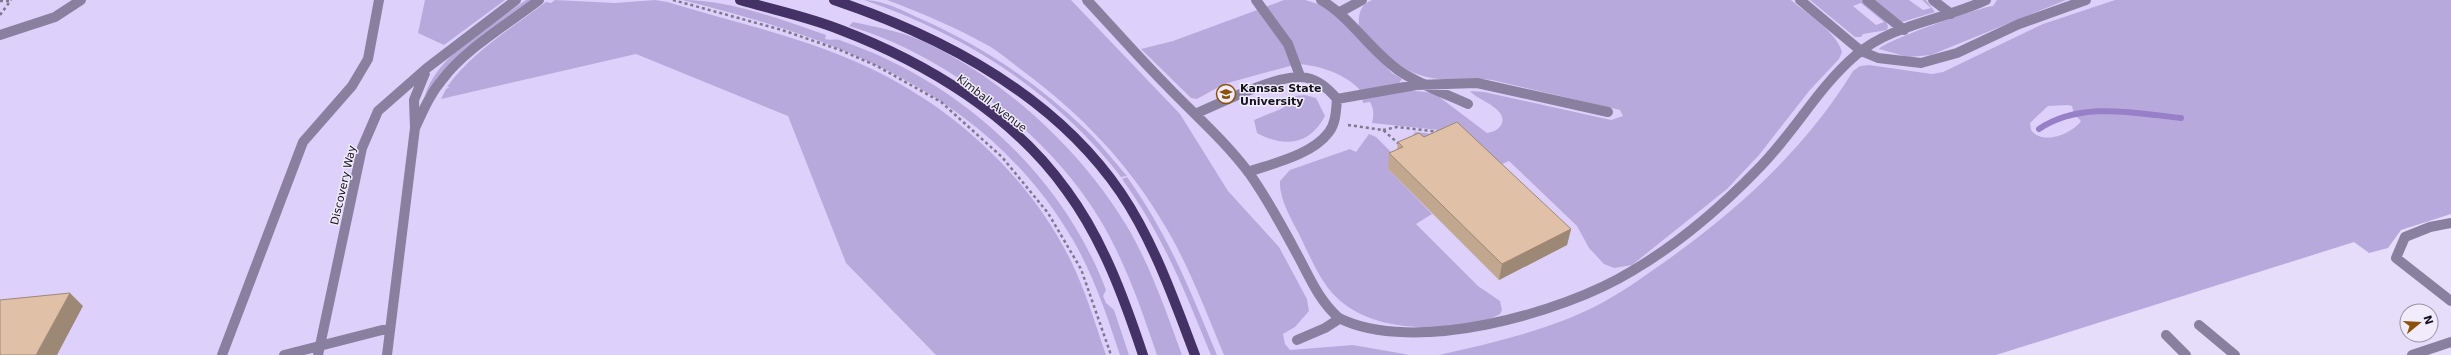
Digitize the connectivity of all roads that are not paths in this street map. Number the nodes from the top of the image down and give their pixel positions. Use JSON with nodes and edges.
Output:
{"nodes":[{"id":1,"x":81,"y":0,"type":"edge"},
{"id":2,"x":379,"y":0,"type":"edge"},
{"id":3,"x":516,"y":0,"type":"edge"},
{"id":4,"x":539,"y":0,"type":"edge"},
{"id":5,"x":740,"y":0,"type":"edge"},
{"id":6,"x":834,"y":0,"type":"edge"},
{"id":7,"x":1087,"y":0,"type":"edge"},
{"id":8,"x":1256,"y":0,"type":"edge"},
{"id":9,"x":1321,"y":0,"type":"edge"},
{"id":10,"x":1362,"y":0,"type":"edge"},
{"id":11,"x":1800,"y":0,"type":"edge"},
{"id":12,"x":1867,"y":0,"type":"edge"},
{"id":13,"x":1933,"y":0,"type":"edge"},
{"id":14,"x":1986,"y":0,"type":"edge"},
{"id":15,"x":2086,"y":0,"type":"edge"},
{"id":16,"x":1340,"y":12,"type":"junction"},
{"id":17,"x":1951,"y":14,"type":"junction"},
{"id":18,"x":1904,"y":30,"type":"junction"},
{"id":19,"x":0,"y":35,"type":"edge"},
{"id":20,"x":1861,"y":51,"type":"junction"},
{"id":21,"x":427,"y":68,"type":"junction"},
{"id":22,"x":1300,"y":76,"type":"junction"},
{"id":23,"x":1426,"y":84,"type":"junction"},
{"id":24,"x":1337,"y":99,"type":"junction"},
{"id":25,"x":1468,"y":104,"type":"dead end"},
{"id":26,"x":1608,"y":112,"type":"dead end"},
{"id":27,"x":1197,"y":113,"type":"junction"},
{"id":28,"x":415,"y":128,"type":"junction"},
{"id":29,"x":1248,"y":172,"type":"junction"},
{"id":30,"x":2451,"y":223,"type":"edge"},
{"id":31,"x":2451,"y":301,"type":"edge"},
{"id":32,"x":1339,"y":319,"type":"junction"},
{"id":33,"x":2199,"y":325,"type":"dead end"},
{"id":34,"x":390,"y":328,"type":"junction"},
{"id":35,"x":2166,"y":335,"type":"dead end"},
{"id":36,"x":1297,"y":340,"type":"dead end"},
{"id":37,"x":2451,"y":342,"type":"edge"},
{"id":38,"x":320,"y":350,"type":"edge"},
{"id":39,"x":222,"y":355,"type":"edge"},
{"id":40,"x":284,"y":355,"type":"edge"},
{"id":41,"x":387,"y":355,"type":"edge"},
{"id":42,"x":1143,"y":355,"type":"edge"},
{"id":43,"x":1195,"y":355,"type":"edge"},
{"id":44,"x":2186,"y":355,"type":"edge"},
{"id":45,"x":2235,"y":355,"type":"edge"},
{"id":46,"x":2412,"y":355,"type":"edge"}],
"edges":[{"from":1,"to":19,"type":"street"},
{"from":2,"to":39,"type":"street"},
{"from":3,"to":21,"type":"street","name":"Discovery Way"},
{"from":4,"to":28,"type":"street"},
{"from":5,"to":42,"type":"main road","name":"Kimball Avenue"},
{"from":6,"to":43,"type":"main road","name":"Kimball Avenue"},
{"from":7,"to":27,"type":"street"},
{"from":8,"to":22,"type":"street"},
{"from":9,"to":16,"type":"street"},
{"from":10,"to":16,"type":"street"},
{"from":11,"to":20,"type":"street"},
{"from":12,"to":18,"type":"street"},
{"from":13,"to":17,"type":"street"},
{"from":14,"to":17,"type":"street"},
{"from":15,"to":20,"type":"street"},
{"from":16,"to":23,"type":"street"},
{"from":17,"to":18,"type":"street"},
{"from":18,"to":20,"type":"street"},
{"from":20,"to":32,"type":"street"},
{"from":21,"to":28,"type":"street"},
{"from":21,"to":38,"type":"street","name":"Discovery Way"},
{"from":22,"to":24,"type":"street"},
{"from":22,"to":27,"type":"street"},
{"from":23,"to":24,"type":"street"},
{"from":23,"to":25,"type":"street"},
{"from":23,"to":26,"type":"street"},
{"from":24,"to":29,"type":"street"},
{"from":27,"to":29,"type":"street"},
{"from":28,"to":34,"type":"street"},
{"from":29,"to":32,"type":"street"},
{"from":30,"to":31,"type":"street"},
{"from":32,"to":36,"type":"street"},
{"from":33,"to":45,"type":"street"},
{"from":34,"to":38,"type":"street"},
{"from":34,"to":41,"type":"street"},
{"from":35,"to":44,"type":"street"},
{"from":37,"to":46,"type":"street"},
{"from":38,"to":40,"type":"street"}]}
